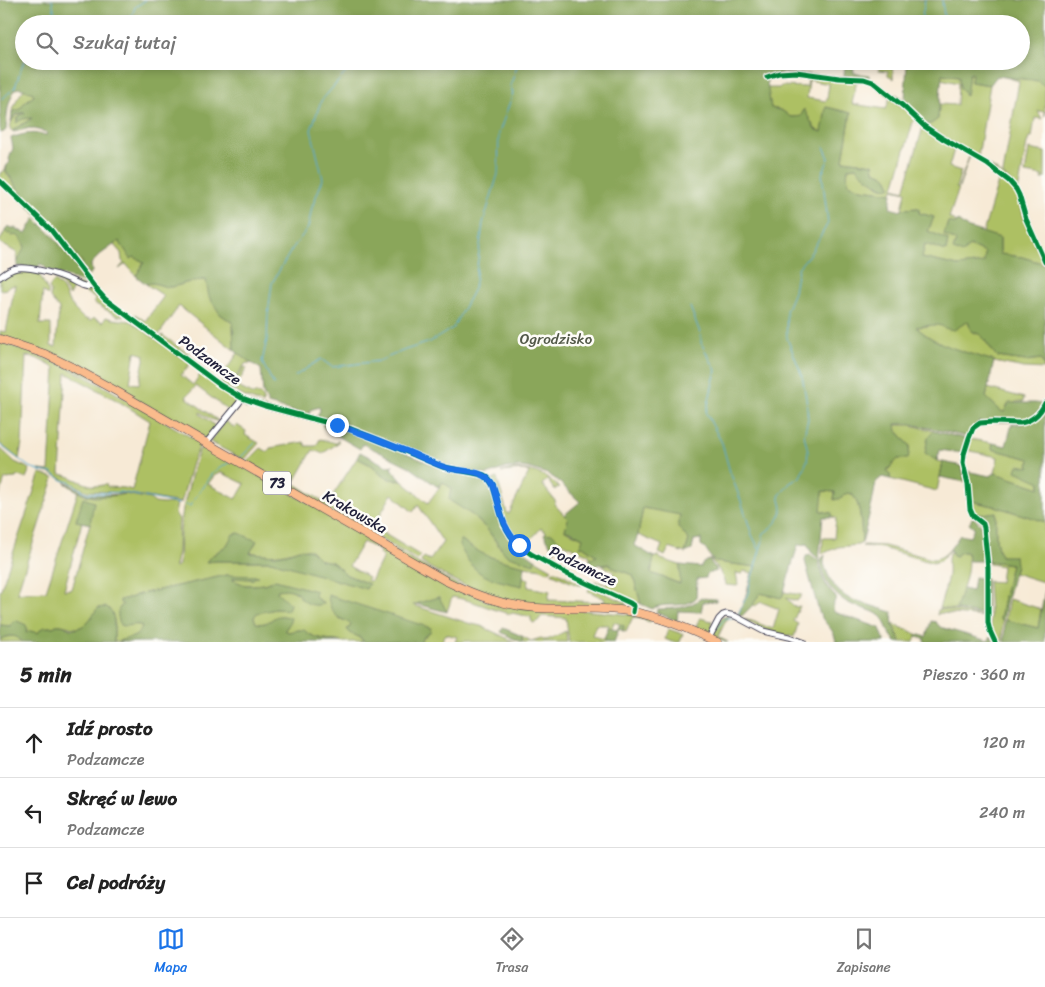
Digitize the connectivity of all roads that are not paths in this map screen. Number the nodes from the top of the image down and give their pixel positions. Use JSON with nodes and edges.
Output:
{"nodes":[{"id":1,"x":767,"y":77,"type":"dead end"},
{"id":2,"x":0,"y":181,"type":"edge"},
{"id":3,"x":1045,"y":262,"type":"edge"},
{"id":4,"x":0,"y":277,"type":"edge"},
{"id":5,"x":94,"y":286,"type":"junction"},
{"id":6,"x":0,"y":339,"type":"edge"},
{"id":7,"x":242,"y":398,"type":"junction"},
{"id":8,"x":1045,"y":403,"type":"edge"},
{"id":9,"x":206,"y":443,"type":"junction"},
{"id":10,"x":634,"y":612,"type":"junction"},
{"id":11,"x":709,"y":638,"type":"junction"},
{"id":12,"x":717,"y":642,"type":"edge"},
{"id":13,"x":803,"y":642,"type":"edge"},
{"id":14,"x":995,"y":642,"type":"edge"}],
"edges":[{"from":1,"to":3,"type":"street"},
{"from":2,"to":5,"type":"street","name":"Podzamcze"},
{"from":4,"to":5,"type":"street"},
{"from":5,"to":7,"type":"street","name":"Podzamcze"},
{"from":6,"to":9,"type":"main road","name":"Krakowska","number":"73"},
{"from":7,"to":9,"type":"street"},
{"from":7,"to":10,"type":"street","name":"Podzamcze"},
{"from":8,"to":14,"type":"street"},
{"from":9,"to":10,"type":"main road","name":"Krakowska","number":"73"},
{"from":10,"to":11,"type":"main road","name":"Krakowska","number":"73"},
{"from":11,"to":12,"type":"main road","name":"Krakowska","number":"73"},
{"from":11,"to":13,"type":"street"}]}
